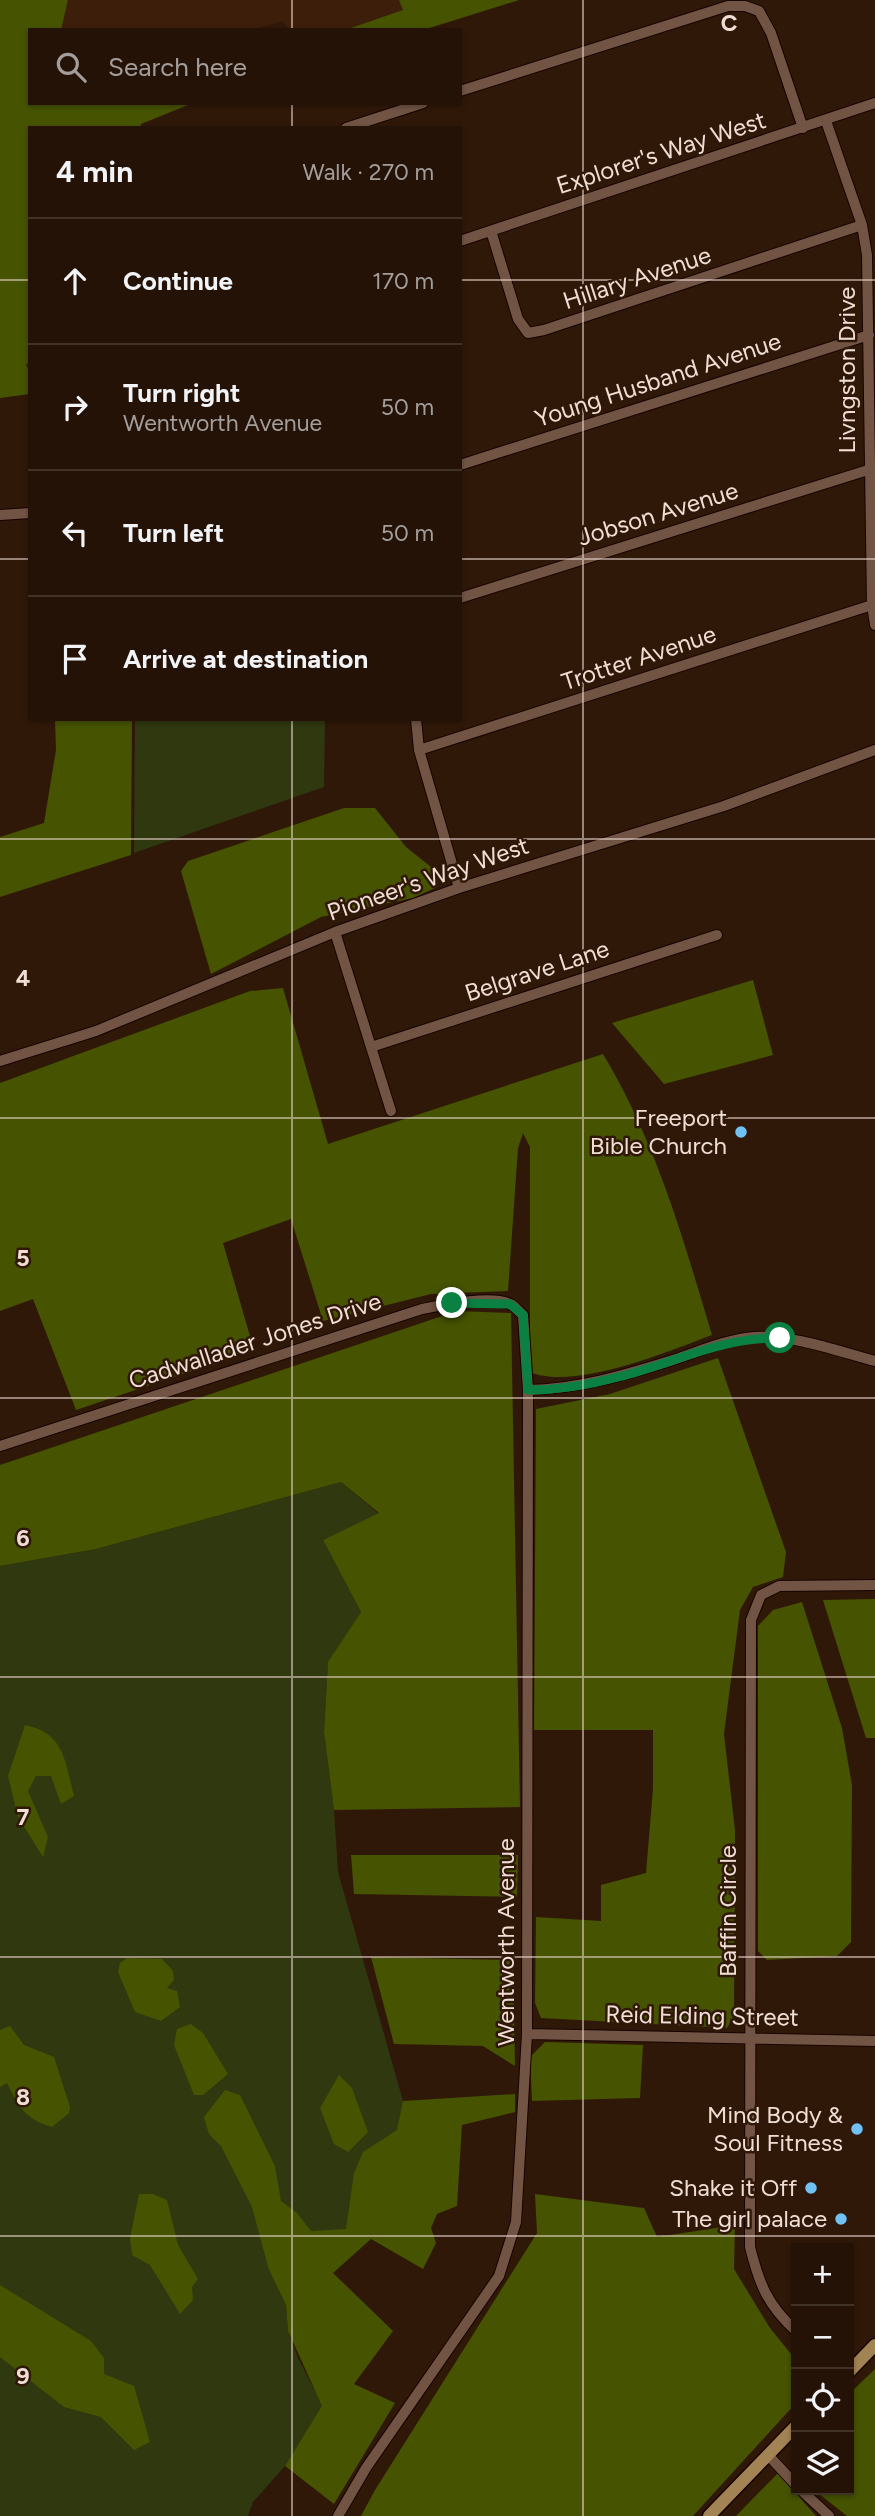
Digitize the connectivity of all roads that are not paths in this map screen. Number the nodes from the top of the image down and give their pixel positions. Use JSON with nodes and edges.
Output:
{"nodes":[{"id":1,"x":462,"y":90,"type":"edge"},
{"id":2,"x":875,"y":103,"type":"edge"},
{"id":3,"x":417,"y":105,"type":"edge"},
{"id":4,"x":826,"y":121,"type":"junction"},
{"id":5,"x":352,"y":126,"type":"edge"},
{"id":6,"x":803,"y":128,"type":"junction"},
{"id":7,"x":862,"y":225,"type":"junction"},
{"id":8,"x":491,"y":231,"type":"junction"},
{"id":9,"x":462,"y":240,"type":"edge"},
{"id":10,"x":869,"y":335,"type":"junction"},
{"id":11,"x":462,"y":464,"type":"edge"},
{"id":12,"x":869,"y":470,"type":"junction"},
{"id":13,"x":28,"y":513,"type":"edge"},
{"id":14,"x":0,"y":514,"type":"edge"},
{"id":15,"x":462,"y":597,"type":"edge"},
{"id":16,"x":872,"y":605,"type":"junction"},
{"id":17,"x":875,"y":625,"type":"edge"},
{"id":18,"x":416,"y":721,"type":"edge"},
{"id":19,"x":419,"y":750,"type":"junction"},
{"id":20,"x":875,"y":750,"type":"edge"},
{"id":21,"x":459,"y":888,"type":"junction"},
{"id":22,"x":335,"y":932,"type":"junction"},
{"id":23,"x":717,"y":935,"type":"dead end"},
{"id":24,"x":371,"y":1047,"type":"junction"},
{"id":25,"x":0,"y":1061,"type":"edge"},
{"id":26,"x":391,"y":1111,"type":"dead end"},
{"id":27,"x":523,"y":1315,"type":"joint"},
{"id":28,"x":875,"y":1361,"type":"edge"},
{"id":29,"x":528,"y":1390,"type":"junction"},
{"id":30,"x":0,"y":1446,"type":"edge"},
{"id":31,"x":875,"y":1585,"type":"edge"},
{"id":32,"x":527,"y":2034,"type":"junction"},
{"id":33,"x":749,"y":2036,"type":"junction"},
{"id":34,"x":875,"y":2041,"type":"edge"},
{"id":35,"x":791,"y":2326,"type":"edge"},
{"id":36,"x":875,"y":2345,"type":"edge"},
{"id":37,"x":852,"y":2369,"type":"edge"},
{"id":38,"x":791,"y":2431,"type":"edge"},
{"id":39,"x":768,"y":2455,"type":"junction"},
{"id":40,"x":791,"y":2479,"type":"edge"},
{"id":41,"x":806,"y":2495,"type":"edge"},
{"id":42,"x":338,"y":2516,"type":"edge"},
{"id":43,"x":709,"y":2516,"type":"edge"},
{"id":44,"x":829,"y":2516,"type":"edge"}],
"edges":[{"from":1,"to":6,"type":"street"},
{"from":2,"to":4,"type":"street","name":"Explorer's Way West"},
{"from":3,"to":5,"type":"street"},
{"from":4,"to":6,"type":"street","name":"Explorer's Way West"},
{"from":4,"to":7,"type":"street","name":"Livngston Drive"},
{"from":6,"to":8,"type":"street","name":"Explorer's Way West"},
{"from":7,"to":8,"type":"street","name":"Hillary Avenue"},
{"from":7,"to":10,"type":"street","name":"Livngston Drive"},
{"from":8,"to":9,"type":"street","name":"Explorer's Way West"},
{"from":10,"to":11,"type":"street","name":"Young Husband Avenue"},
{"from":10,"to":12,"type":"street","name":"Livngston Drive"},
{"from":12,"to":15,"type":"street","name":"Jobson Avenue"},
{"from":12,"to":16,"type":"street","name":"Livngston Drive"},
{"from":13,"to":14,"type":"street"},
{"from":16,"to":17,"type":"street","name":"Livngston Drive"},
{"from":16,"to":19,"type":"street","name":"Trotter Avenue"},
{"from":18,"to":19,"type":"street"},
{"from":19,"to":21,"type":"street"},
{"from":20,"to":21,"type":"street","name":"Pioneer's Way West"},
{"from":21,"to":22,"type":"street","name":"Pioneer's Way West"},
{"from":22,"to":24,"type":"street"},
{"from":22,"to":25,"type":"street","name":"Pioneer's Way West"},
{"from":23,"to":24,"type":"street","name":"Belgrave Lane"},
{"from":24,"to":26,"type":"street"},
{"from":27,"to":29,"type":"street","name":"Wentworth Avenue"},
{"from":27,"to":30,"type":"street","name":"Cadwallader Jones Drive"},
{"from":28,"to":29,"type":"street"},
{"from":29,"to":32,"type":"street","name":"Wentworth Avenue"},
{"from":31,"to":33,"type":"street","name":"Baffin Circle"},
{"from":32,"to":33,"type":"street","name":"Reid Elding Street"},
{"from":32,"to":42,"type":"street","name":"Wentworth Avenue"},
{"from":33,"to":34,"type":"street","name":"Reid Elding Street"},
{"from":33,"to":35,"type":"street","name":"Baffin Circle"},
{"from":36,"to":37,"type":"main road"},
{"from":38,"to":39,"type":"main road"},
{"from":39,"to":40,"type":"street"},
{"from":39,"to":43,"type":"main road"},
{"from":41,"to":44,"type":"street"}]}
